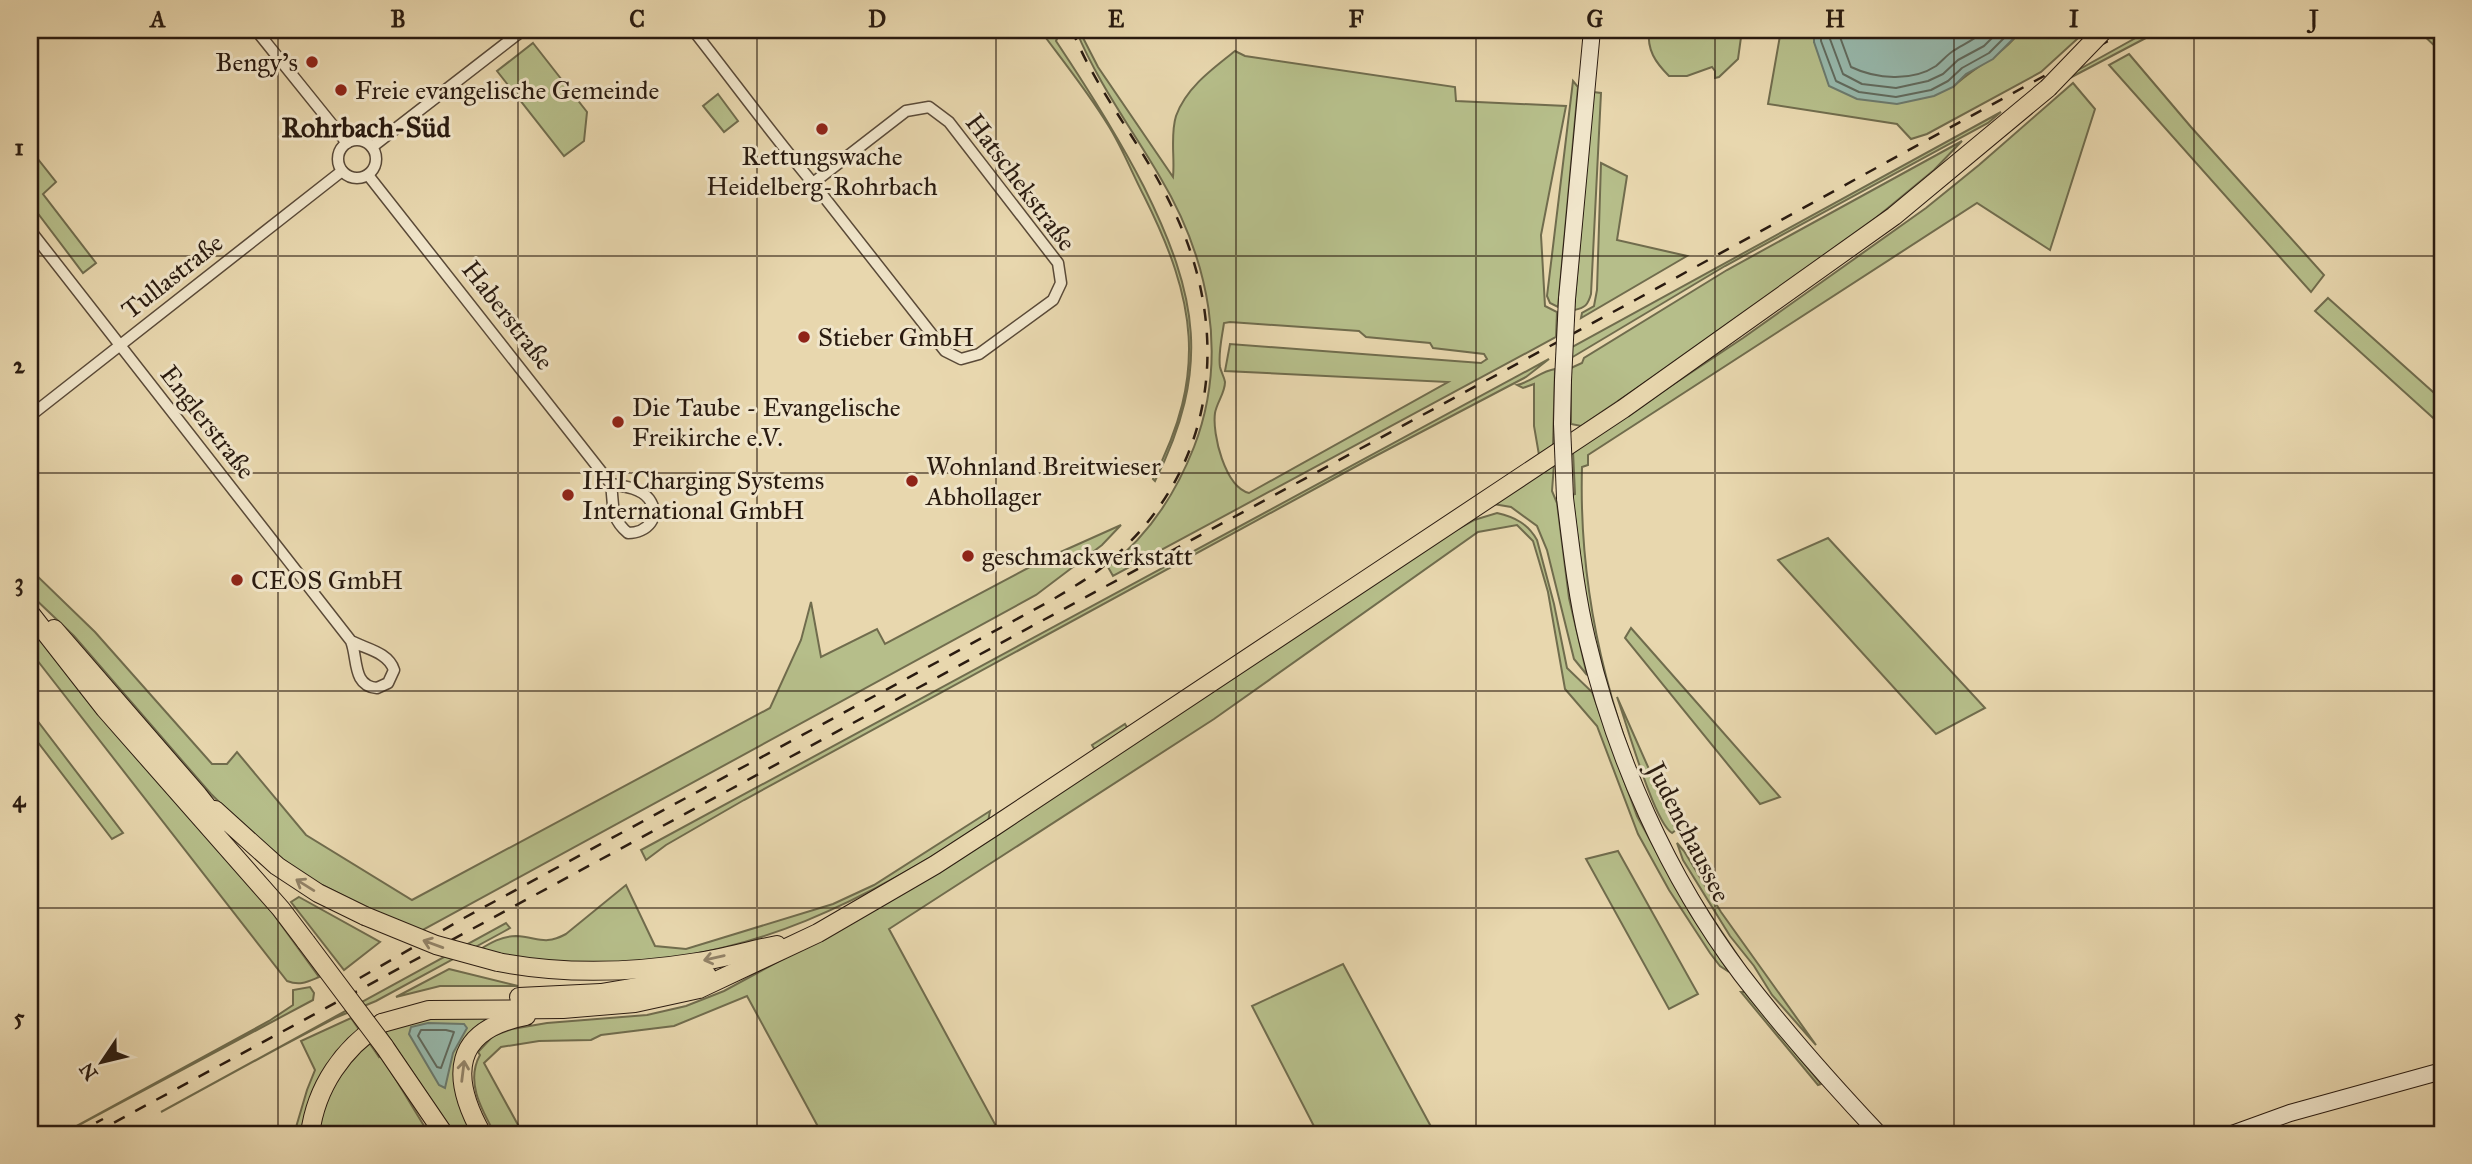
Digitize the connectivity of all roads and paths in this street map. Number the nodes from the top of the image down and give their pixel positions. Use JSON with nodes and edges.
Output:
{"nodes":[{"id":1,"x":256,"y":30,"type":"edge"},
{"id":2,"x":523,"y":30,"type":"edge"},
{"id":3,"x":693,"y":30,"type":"edge"},
{"id":4,"x":1592,"y":30,"type":"edge"},
{"id":5,"x":2104,"y":30,"type":"edge"},
{"id":6,"x":347,"y":143,"type":"junction"},
{"id":7,"x":372,"y":147,"type":"junction"},
{"id":8,"x":342,"y":171,"type":"junction"},
{"id":9,"x":368,"y":175,"type":"junction"},
{"id":10,"x":813,"y":183,"type":"junction"},
{"id":11,"x":30,"y":230,"type":"edge"},
{"id":12,"x":121,"y":345,"type":"junction"},
{"id":13,"x":30,"y":416,"type":"edge"},
{"id":14,"x":611,"y":484,"type":"junction"},
{"id":15,"x":30,"y":606,"type":"edge"},
{"id":16,"x":30,"y":613,"type":"edge"},
{"id":17,"x":351,"y":641,"type":"junction"},
{"id":18,"x":198,"y":795,"type":"junction"},
{"id":19,"x":281,"y":909,"type":"junction"},
{"id":20,"x":805,"y":940,"type":"junction"},
{"id":21,"x":744,"y":967,"type":"junction"},
{"id":22,"x":564,"y":1009,"type":"junction"},
{"id":23,"x":382,"y":1023,"type":"junction"},
{"id":24,"x":2442,"y":1071,"type":"edge"},
{"id":25,"x":310,"y":1134,"type":"edge"},
{"id":26,"x":443,"y":1134,"type":"edge"},
{"id":27,"x":482,"y":1134,"type":"edge"},
{"id":28,"x":1879,"y":1134,"type":"edge"},
{"id":29,"x":2232,"y":1134,"type":"edge"}],
"edges":[{"from":1,"to":6,"type":"street"},
{"from":2,"to":7,"type":"street"},
{"from":3,"to":10,"type":"street","name":"Hatschekstraße"},
{"from":4,"to":28,"type":"main road","name":"Judenchaussee","bridge":true},
{"from":5,"to":20,"type":"main road","bridge":true},
{"from":6,"to":7,"type":"street"},
{"from":6,"to":8,"type":"street"},
{"from":7,"to":9,"type":"street"},
{"from":8,"to":9,"type":"street"},
{"from":8,"to":12,"type":"street","name":"Tullastraße"},
{"from":9,"to":14,"type":"street","name":"Haberstraße"},
{"from":10,"to":10,"type":"street","name":"Hatschekstraße"},
{"from":11,"to":12,"type":"street","name":"Englerstraße"},
{"from":12,"to":13,"type":"street","name":"Tullastraße"},
{"from":12,"to":17,"type":"street","name":"Englerstraße"},
{"from":14,"to":14,"type":"street"},
{"from":15,"to":18,"type":"main road"},
{"from":16,"to":19,"type":"main road"},
{"from":17,"to":17,"type":"street","name":"Englerstraße"},
{"from":18,"to":19,"type":"main road"},
{"from":20,"to":18,"type":"main road","one_way":true,"bridge":true},
{"from":19,"to":26,"type":"main road","bridge":true},
{"from":20,"to":21,"type":"main road"},
{"from":21,"to":22,"type":"main road"},
{"from":21,"to":23,"type":"main road"},
{"from":22,"to":23,"type":"main road"},
{"from":27,"to":22,"type":"main road","one_way":true},
{"from":23,"to":25,"type":"main road"},
{"from":24,"to":29,"type":"main road"}]}
